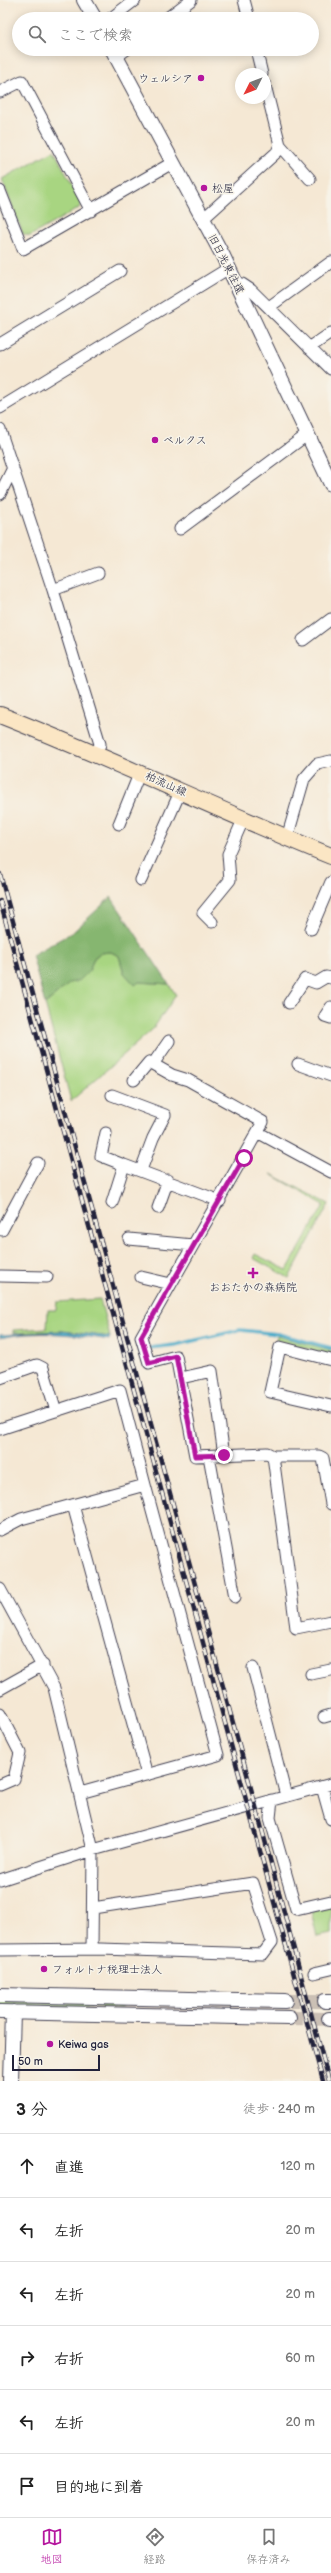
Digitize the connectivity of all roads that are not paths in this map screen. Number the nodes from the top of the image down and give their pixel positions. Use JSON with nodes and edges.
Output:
{"nodes":[{"id":1,"x":84,"y":0,"type":"edge"},
{"id":2,"x":135,"y":0,"type":"edge"},
{"id":3,"x":191,"y":0,"type":"edge"},
{"id":4,"x":244,"y":0,"type":"edge"},
{"id":5,"x":91,"y":12,"type":"edge"},
{"id":6,"x":119,"y":12,"type":"edge"},
{"id":7,"x":175,"y":12,"type":"edge"},
{"id":8,"x":247,"y":12,"type":"edge"},
{"id":9,"x":120,"y":56,"type":"edge"},
{"id":10,"x":258,"y":56,"type":"edge"},
{"id":11,"x":261,"y":68,"type":"edge"},
{"id":12,"x":0,"y":92,"type":"edge"},
{"id":13,"x":270,"y":104,"type":"edge"},
{"id":14,"x":280,"y":145,"type":"junction"},
{"id":15,"x":172,"y":163,"type":"junction"},
{"id":16,"x":310,"y":179,"type":"dead end"},
{"id":17,"x":0,"y":191,"type":"edge"},
{"id":18,"x":91,"y":211,"type":"junction"},
{"id":19,"x":203,"y":219,"type":"junction"},
{"id":20,"x":331,"y":262,"type":"edge"},
{"id":21,"x":229,"y":268,"type":"junction"},
{"id":22,"x":120,"y":271,"type":"dead end"},
{"id":23,"x":237,"y":286,"type":"junction"},
{"id":24,"x":269,"y":307,"type":"junction"},
{"id":25,"x":331,"y":333,"type":"edge"},
{"id":26,"x":0,"y":344,"type":"edge"},
{"id":27,"x":309,"y":348,"type":"junction"},
{"id":28,"x":331,"y":369,"type":"edge"},
{"id":29,"x":0,"y":408,"type":"edge"},
{"id":30,"x":0,"y":430,"type":"edge"},
{"id":31,"x":308,"y":434,"type":"junction"},
{"id":32,"x":13,"y":468,"type":"junction"},
{"id":33,"x":331,"y":484,"type":"edge"},
{"id":34,"x":0,"y":494,"type":"edge"},
{"id":35,"x":180,"y":529,"type":"dead end"},
{"id":36,"x":98,"y":573,"type":"dead end"},
{"id":37,"x":53,"y":590,"type":"junction"},
{"id":38,"x":331,"y":619,"type":"edge"},
{"id":39,"x":303,"y":640,"type":"dead end"},
{"id":40,"x":0,"y":715,"type":"edge"},
{"id":41,"x":97,"y":754,"type":"junction"},
{"id":42,"x":331,"y":761,"type":"edge"},
{"id":43,"x":140,"y":772,"type":"junction"},
{"id":44,"x":181,"y":790,"type":"junction"},
{"id":45,"x":243,"y":820,"type":"junction"},
{"id":46,"x":119,"y":824,"type":"dead end"},
{"id":47,"x":287,"y":838,"type":"junction"},
{"id":48,"x":331,"y":856,"type":"edge"},
{"id":49,"x":141,"y":880,"type":"dead end"},
{"id":50,"x":331,"y":882,"type":"edge"},
{"id":51,"x":212,"y":922,"type":"dead end"},
{"id":52,"x":311,"y":930,"type":"dead end"},
{"id":53,"x":331,"y":978,"type":"edge"},
{"id":54,"x":289,"y":1003,"type":"dead end"},
{"id":55,"x":331,"y":1007,"type":"edge"},
{"id":56,"x":331,"y":1018,"type":"edge"},
{"id":57,"x":169,"y":1041,"type":"dead end"},
{"id":58,"x":153,"y":1064,"type":"junction"},
{"id":59,"x":298,"y":1064,"type":"dead end"},
{"id":60,"x":331,"y":1076,"type":"edge"},
{"id":61,"x":134,"y":1080,"type":"dead end"},
{"id":62,"x":112,"y":1095,"type":"dead end"},
{"id":63,"x":258,"y":1133,"type":"junction"},
{"id":64,"x":106,"y":1134,"type":"dead end"},
{"id":65,"x":38,"y":1163,"type":"dead end"},
{"id":66,"x":124,"y":1165,"type":"junction"},
{"id":67,"x":141,"y":1170,"type":"junction"},
{"id":68,"x":331,"y":1172,"type":"edge"},
{"id":69,"x":168,"y":1180,"type":"junction"},
{"id":70,"x":220,"y":1201,"type":"junction"},
{"id":71,"x":112,"y":1204,"type":"dead end"},
{"id":72,"x":158,"y":1208,"type":"dead end"},
{"id":73,"x":0,"y":1228,"type":"edge"},
{"id":74,"x":129,"y":1239,"type":"dead end"},
{"id":75,"x":193,"y":1244,"type":"junction"},
{"id":76,"x":0,"y":1276,"type":"edge"},
{"id":77,"x":47,"y":1277,"type":"dead end"},
{"id":78,"x":141,"y":1277,"type":"dead end"},
{"id":79,"x":171,"y":1284,"type":"junction"},
{"id":80,"x":331,"y":1360,"type":"edge"},
{"id":81,"x":0,"y":1378,"type":"edge"},
{"id":82,"x":181,"y":1378,"type":"junction"},
{"id":83,"x":331,"y":1406,"type":"edge"},
{"id":84,"x":56,"y":1411,"type":"junction"},
{"id":85,"x":0,"y":1429,"type":"edge"},
{"id":86,"x":224,"y":1455,"type":"junction"},
{"id":87,"x":209,"y":1456,"type":"junction"},
{"id":88,"x":273,"y":1456,"type":"junction"},
{"id":89,"x":145,"y":1485,"type":"junction"},
{"id":90,"x":331,"y":1502,"type":"edge"},
{"id":91,"x":73,"y":1505,"type":"junction"},
{"id":92,"x":0,"y":1530,"type":"edge"},
{"id":93,"x":0,"y":1589,"type":"edge"},
{"id":94,"x":235,"y":1597,"type":"dead end"},
{"id":95,"x":331,"y":1621,"type":"edge"},
{"id":96,"x":43,"y":1665,"type":"junction"},
{"id":97,"x":253,"y":1668,"type":"dead end"},
{"id":98,"x":331,"y":1670,"type":"edge"},
{"id":99,"x":311,"y":1674,"type":"dead end"},
{"id":100,"x":0,"y":1689,"type":"edge"},
{"id":101,"x":0,"y":1714,"type":"edge"},
{"id":102,"x":147,"y":1774,"type":"junction"},
{"id":103,"x":0,"y":1785,"type":"edge"},
{"id":104,"x":326,"y":1785,"type":"edge"},
{"id":105,"x":80,"y":1793,"type":"junction"},
{"id":106,"x":286,"y":1796,"type":"junction"},
{"id":107,"x":272,"y":1800,"type":"junction"},
{"id":108,"x":331,"y":1819,"type":"edge"},
{"id":109,"x":93,"y":1850,"type":"junction"},
{"id":110,"x":0,"y":1880,"type":"edge"},
{"id":111,"x":331,"y":1901,"type":"edge"},
{"id":112,"x":93,"y":1908,"type":"junction"},
{"id":113,"x":92,"y":1949,"type":"junction"},
{"id":114,"x":0,"y":1950,"type":"edge"},
{"id":115,"x":331,"y":1969,"type":"edge"},
{"id":116,"x":314,"y":1973,"type":"dead end"},
{"id":117,"x":0,"y":1995,"type":"edge"},
{"id":118,"x":285,"y":2001,"type":"tunnel mouth"},
{"id":119,"x":7,"y":2012,"type":"edge"},
{"id":120,"x":289,"y":2018,"type":"tunnel mouth"},
{"id":121,"x":11,"y":2081,"type":"edge"}],
"edges":[{"from":1,"to":5,"type":"street"},
{"from":2,"to":6,"type":"street"},
{"from":3,"to":7,"type":"street"},
{"from":4,"to":8,"type":"street"},
{"from":9,"to":15,"type":"street","name":"旧日光東往還"},
{"from":10,"to":11,"type":"street"},
{"from":12,"to":18,"type":"street"},
{"from":13,"to":14,"type":"street"},
{"from":14,"to":16,"type":"street"},
{"from":14,"to":19,"type":"street"},
{"from":15,"to":18,"type":"street"},
{"from":15,"to":19,"type":"street","name":"旧日光東往還"},
{"from":17,"to":18,"type":"street"},
{"from":19,"to":21,"type":"street","name":"旧日光東往還"},
{"from":20,"to":24,"type":"street"},
{"from":21,"to":23,"type":"street","name":"旧日光東往還"},
{"from":21,"to":29,"type":"street"},
{"from":22,"to":26,"type":"street"},
{"from":23,"to":24,"type":"street"},
{"from":23,"to":31,"type":"street","name":"旧日光東往還"},
{"from":24,"to":27,"type":"street"},
{"from":25,"to":27,"type":"street"},
{"from":27,"to":28,"type":"street"},
{"from":30,"to":32,"type":"street"},
{"from":31,"to":33,"type":"street","name":"旧日光東往還"},
{"from":31,"to":35,"type":"street"},
{"from":32,"to":34,"type":"street"},
{"from":32,"to":37,"type":"street"},
{"from":36,"to":37,"type":"street"},
{"from":37,"to":41,"type":"street"},
{"from":38,"to":39,"type":"street"},
{"from":40,"to":41,"type":"main road","name":"柏流山線"},
{"from":41,"to":43,"type":"main road","name":"柏流山線"},
{"from":42,"to":47,"type":"street"},
{"from":43,"to":44,"type":"main road","name":"柏流山線"},
{"from":43,"to":46,"type":"street"},
{"from":44,"to":45,"type":"main road","name":"柏流山線"},
{"from":44,"to":49,"type":"street"},
{"from":45,"to":47,"type":"main road","name":"柏流山線"},
{"from":45,"to":51,"type":"street"},
{"from":47,"to":48,"type":"main road","name":"柏流山線"},
{"from":50,"to":52,"type":"street"},
{"from":53,"to":54,"type":"street"},
{"from":55,"to":56,"type":"street"},
{"from":57,"to":58,"type":"street"},
{"from":58,"to":61,"type":"street"},
{"from":58,"to":63,"type":"street"},
{"from":59,"to":60,"type":"street"},
{"from":62,"to":67,"type":"street"},
{"from":63,"to":68,"type":"street"},
{"from":63,"to":70,"type":"street"},
{"from":64,"to":66,"type":"street"},
{"from":65,"to":73,"type":"street"},
{"from":66,"to":67,"type":"street"},
{"from":66,"to":71,"type":"street"},
{"from":67,"to":69,"type":"street"},
{"from":69,"to":70,"type":"street"},
{"from":69,"to":72,"type":"street"},
{"from":70,"to":75,"type":"street"},
{"from":74,"to":75,"type":"street"},
{"from":75,"to":79,"type":"street"},
{"from":76,"to":77,"type":"street"},
{"from":78,"to":79,"type":"street"},
{"from":79,"to":82,"type":"street"},
{"from":80,"to":83,"type":"street"},
{"from":81,"to":84,"type":"street"},
{"from":82,"to":86,"type":"street"},
{"from":82,"to":87,"type":"street"},
{"from":84,"to":85,"type":"street"},
{"from":84,"to":89,"type":"street"},
{"from":86,"to":87,"type":"street"},
{"from":86,"to":88,"type":"street"},
{"from":87,"to":94,"type":"street"},
{"from":88,"to":90,"type":"street"},
{"from":88,"to":95,"type":"street"},
{"from":89,"to":91,"type":"street"},
{"from":89,"to":102,"type":"street"},
{"from":91,"to":92,"type":"street"},
{"from":91,"to":102,"type":"street"},
{"from":93,"to":96,"type":"street"},
{"from":96,"to":100,"type":"street"},
{"from":96,"to":105,"type":"street"},
{"from":97,"to":106,"type":"street"},
{"from":98,"to":99,"type":"street"},
{"from":101,"to":103,"type":"street"},
{"from":102,"to":105,"type":"street"},
{"from":104,"to":106,"type":"street"},
{"from":104,"to":108,"type":"street"},
{"from":105,"to":109,"type":"street"},
{"from":106,"to":107,"type":"street"},
{"from":107,"to":109,"type":"street"},
{"from":107,"to":111,"type":"street"},
{"from":109,"to":110,"type":"street"},
{"from":109,"to":112,"type":"street"},
{"from":112,"to":113,"type":"street"},
{"from":112,"to":113,"type":"street"},
{"from":113,"to":114,"type":"street"},
{"from":115,"to":116,"type":"street"},
{"from":117,"to":118,"type":"street"},
{"from":119,"to":120,"type":"street"},
{"from":119,"to":121,"type":"street"}]}
